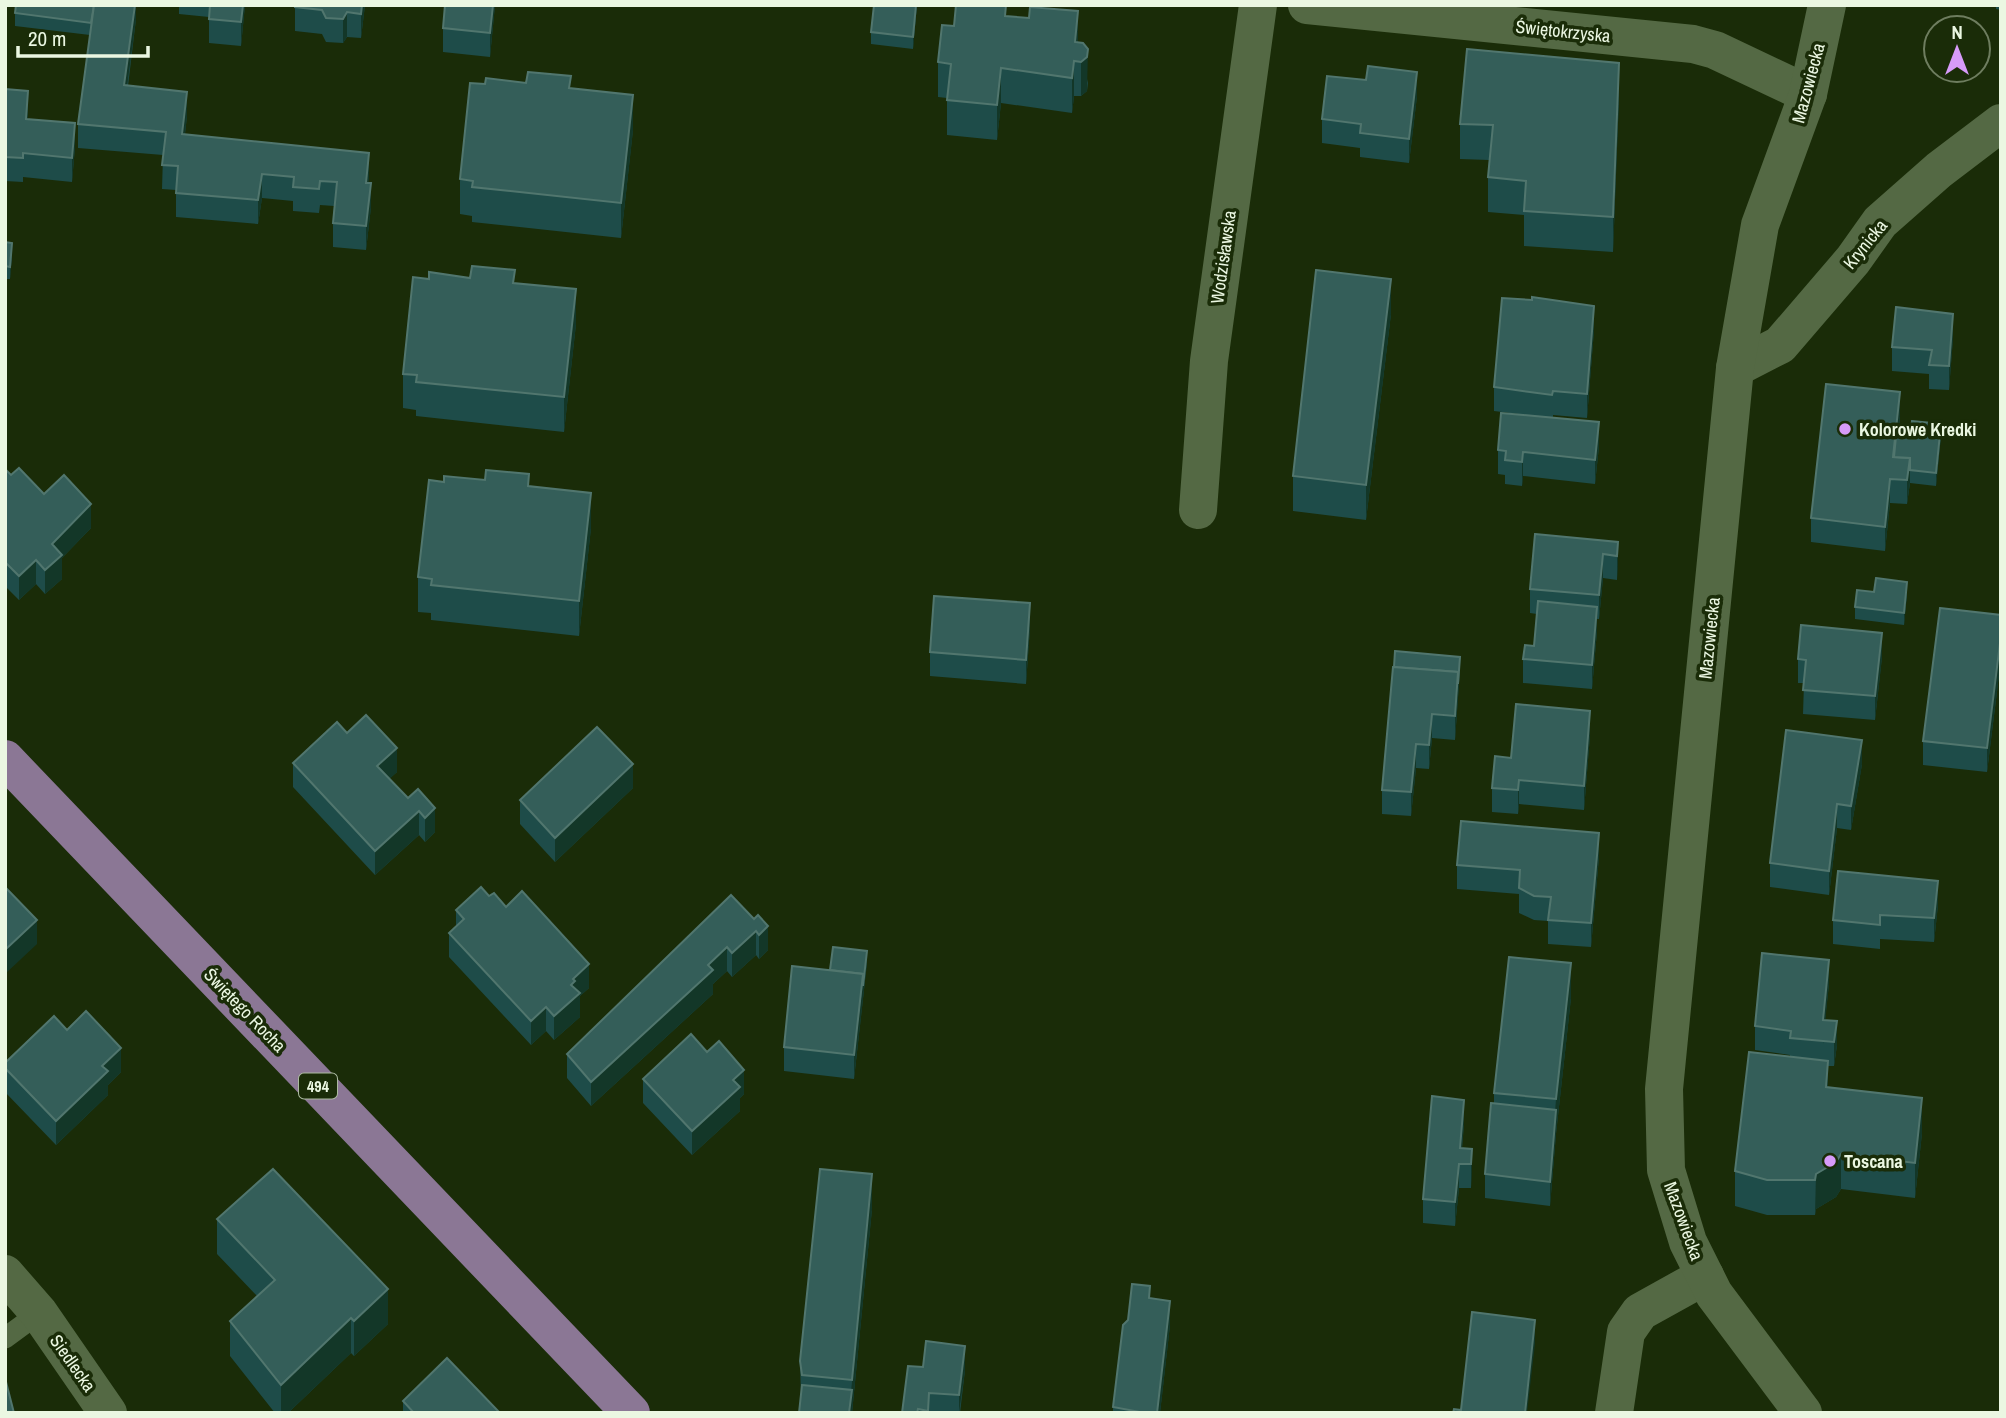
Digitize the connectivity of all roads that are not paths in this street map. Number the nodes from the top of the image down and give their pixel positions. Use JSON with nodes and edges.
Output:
{"nodes":[{"id":1,"x":1258,"y":5,"type":"edge"},
{"id":2,"x":1307,"y":5,"type":"edge"},
{"id":3,"x":1827,"y":5,"type":"edge"},
{"id":4,"x":1808,"y":94,"type":"junction"},
{"id":5,"x":2001,"y":123,"type":"edge"},
{"id":6,"x":1735,"y":368,"type":"junction"},
{"id":7,"x":1198,"y":510,"type":"dead end"},
{"id":8,"x":5,"y":759,"type":"edge"},
{"id":9,"x":5,"y":1274,"type":"edge"},
{"id":10,"x":1705,"y":1276,"type":"junction"},
{"id":11,"x":39,"y":1313,"type":"junction"},
{"id":12,"x":5,"y":1338,"type":"edge"},
{"id":13,"x":108,"y":1413,"type":"edge"},
{"id":14,"x":631,"y":1413,"type":"edge"},
{"id":15,"x":1614,"y":1413,"type":"edge"},
{"id":16,"x":1803,"y":1413,"type":"edge"}],
"edges":[{"from":1,"to":7,"type":"street","name":"Wodzisławska"},
{"from":2,"to":4,"type":"street","name":"Świętokrzyska"},
{"from":3,"to":4,"type":"street","name":"Mazowiecka"},
{"from":4,"to":6,"type":"street","name":"Mazowiecka"},
{"from":5,"to":6,"type":"street","name":"Krynicka"},
{"from":6,"to":10,"type":"street","name":"Mazowiecka"},
{"from":8,"to":14,"type":"main road","name":"Świętego Rocha","number":"494"},
{"from":9,"to":11,"type":"street","name":"Siedlecka"},
{"from":10,"to":15,"type":"street","name":"Mazowiecka"},
{"from":10,"to":16,"type":"street","name":"Mazowiecka"},
{"from":11,"to":12,"type":"lane"},
{"from":11,"to":13,"type":"street","name":"Siedlecka"}]}
